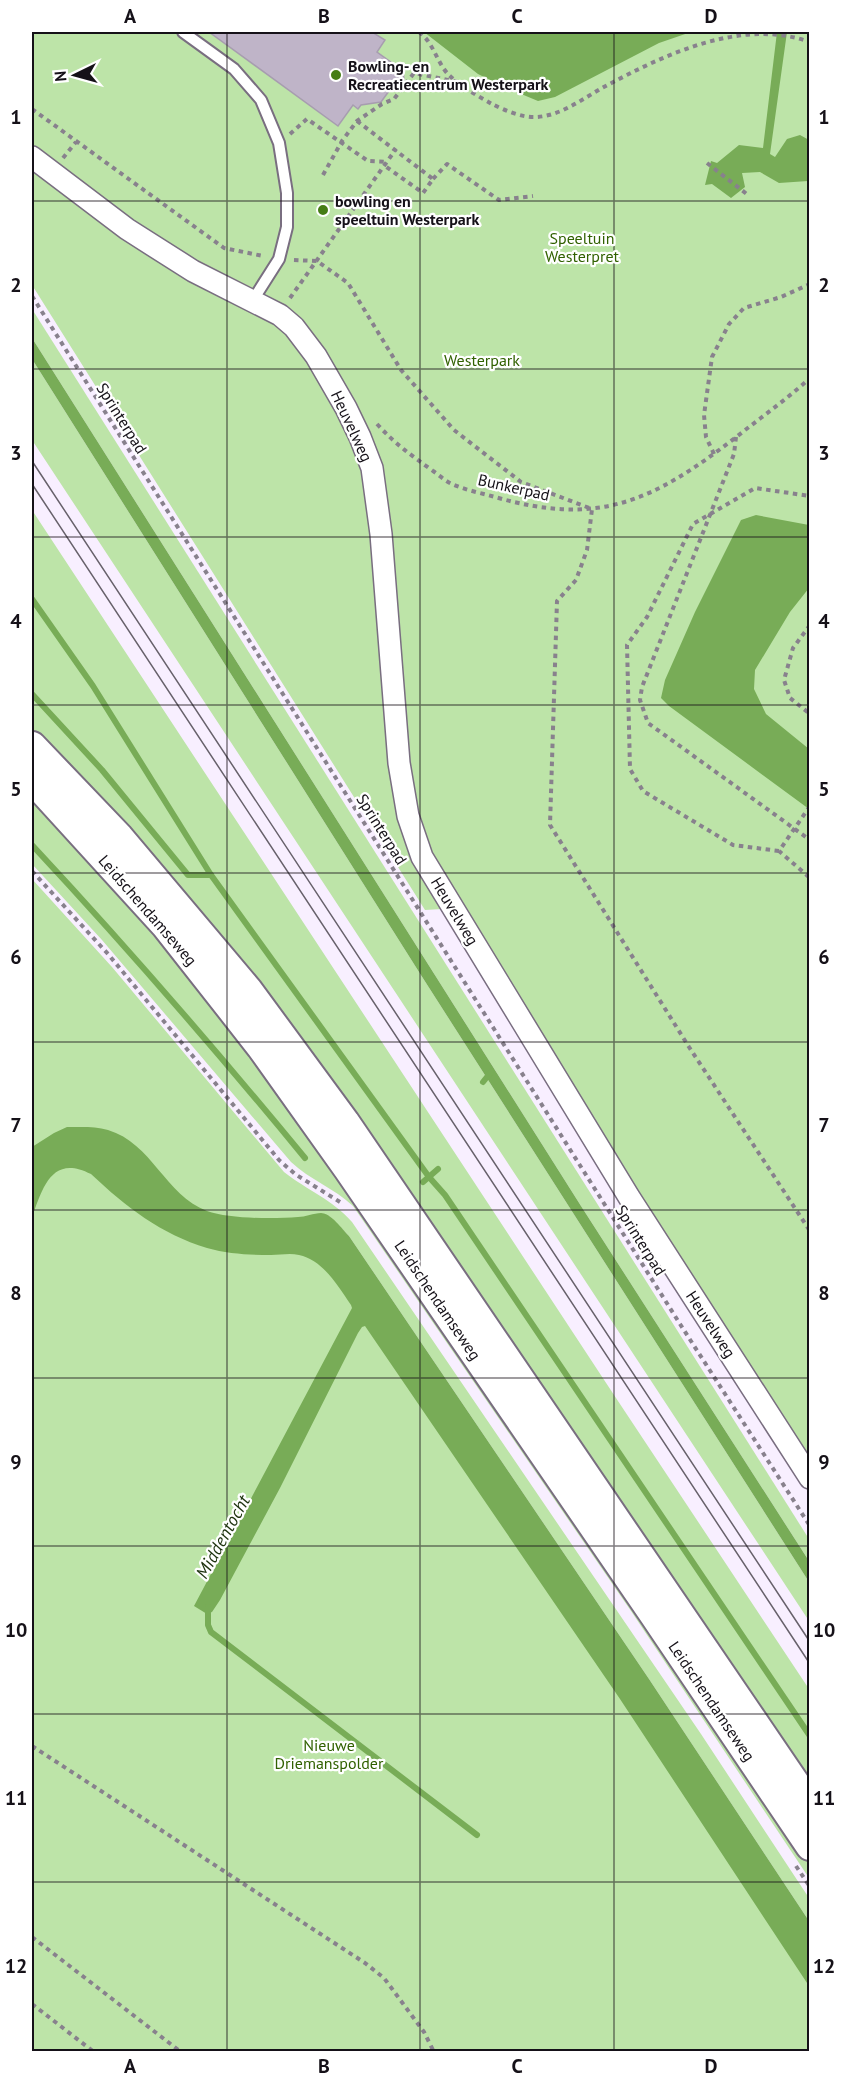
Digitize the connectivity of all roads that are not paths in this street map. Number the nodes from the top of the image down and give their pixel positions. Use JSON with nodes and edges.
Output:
{"nodes":[{"id":1,"x":183,"y":32,"type":"edge"},
{"id":2,"x":32,"y":157,"type":"edge"},
{"id":3,"x":258,"y":294,"type":"junction"},
{"id":4,"x":32,"y":746,"type":"edge"},
{"id":5,"x":32,"y":779,"type":"edge"},
{"id":6,"x":810,"y":1478,"type":"edge"},
{"id":7,"x":810,"y":1804,"type":"edge"},
{"id":8,"x":800,"y":1852,"type":"edge"}],
"edges":[{"from":1,"to":3,"type":"lane"},
{"from":2,"to":3,"type":"street","name":"Heuvelweg"},
{"from":3,"to":6,"type":"street","name":"Heuvelweg"},
{"from":4,"to":7,"type":"main road","name":"Leidschendamseweg"},
{"from":5,"to":8,"type":"main road","name":"Leidschendamseweg"}]}
